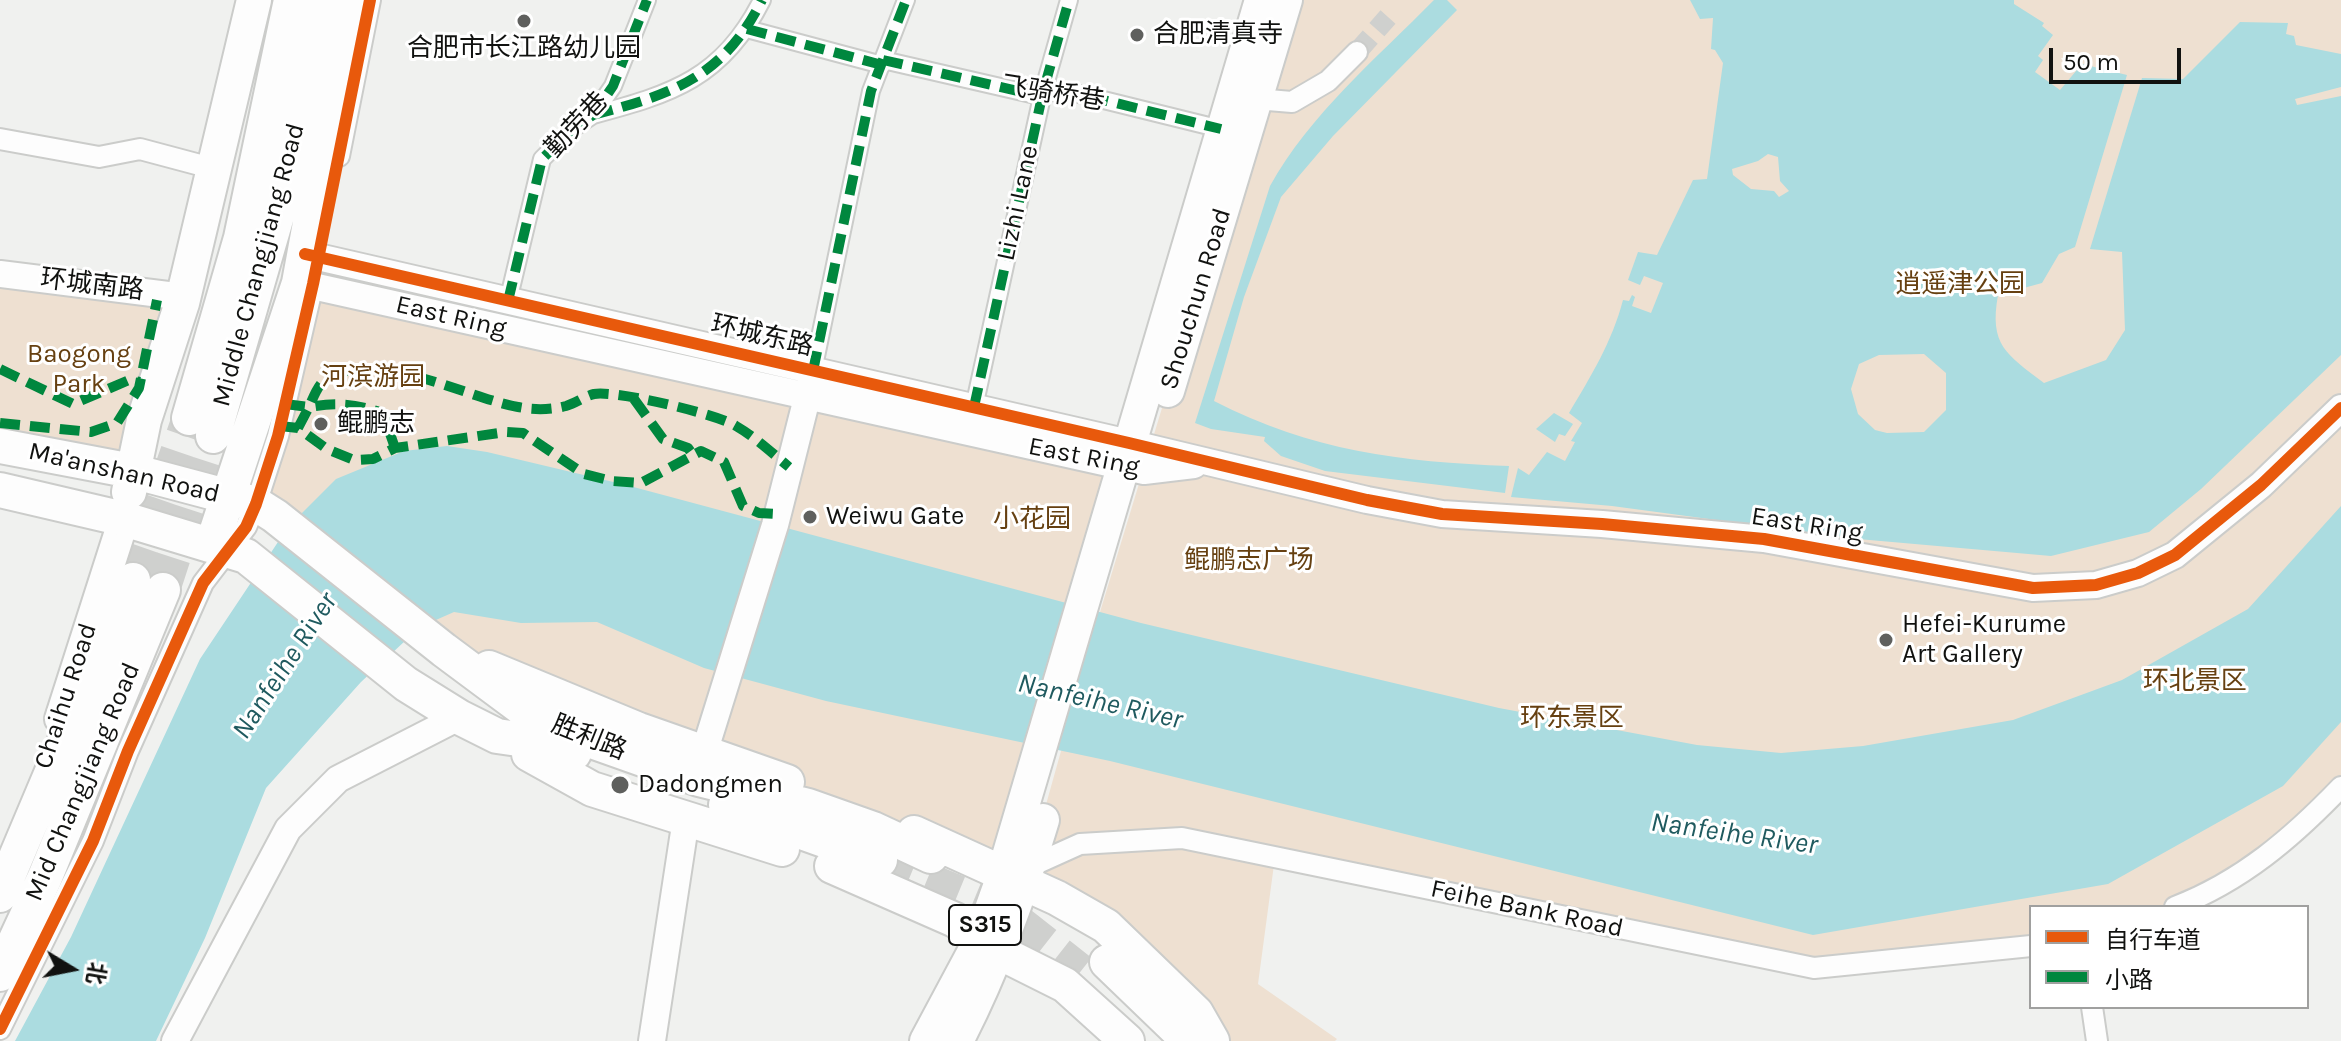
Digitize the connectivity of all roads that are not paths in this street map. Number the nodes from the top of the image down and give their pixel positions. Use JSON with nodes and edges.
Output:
{"nodes":[{"id":1,"x":254,"y":0,"type":"edge"},
{"id":2,"x":291,"y":0,"type":"edge"},
{"id":3,"x":322,"y":0,"type":"edge"},
{"id":4,"x":351,"y":0,"type":"edge"},
{"id":5,"x":370,"y":0,"type":"edge"},
{"id":6,"x":647,"y":0,"type":"edge"},
{"id":7,"x":762,"y":0,"type":"edge"},
{"id":8,"x":906,"y":0,"type":"edge"},
{"id":9,"x":1069,"y":0,"type":"edge"},
{"id":10,"x":1261,"y":0,"type":"edge"},
{"id":11,"x":1286,"y":0,"type":"edge"},
{"id":12,"x":747,"y":29,"type":"junction"},
{"id":13,"x":1357,"y":52,"type":"tunnel mouth"},
{"id":14,"x":882,"y":62,"type":"junction"},
{"id":15,"x":1043,"y":92,"type":"junction"},
{"id":16,"x":1256,"y":99,"type":"junction"},
{"id":17,"x":593,"y":115,"type":"junction"},
{"id":18,"x":1221,"y":129,"type":"junction"},
{"id":19,"x":0,"y":139,"type":"edge"},
{"id":20,"x":215,"y":169,"type":"junction"},
{"id":21,"x":309,"y":270,"type":"junction"},
{"id":22,"x":0,"y":274,"type":"edge"},
{"id":23,"x":184,"y":297,"type":"junction"},
{"id":24,"x":508,"y":301,"type":"junction"},
{"id":25,"x":813,"y":371,"type":"junction"},
{"id":26,"x":807,"y":397,"type":"junction"},
{"id":27,"x":974,"y":407,"type":"junction"},
{"id":28,"x":2341,"y":408,"type":"edge"},
{"id":29,"x":0,"y":446,"type":"edge"},
{"id":30,"x":1136,"y":457,"type":"junction"},
{"id":31,"x":132,"y":471,"type":"junction"},
{"id":32,"x":0,"y":490,"type":"edge"},
{"id":33,"x":242,"y":500,"type":"junction"},
{"id":34,"x":124,"y":519,"type":"junction"},
{"id":35,"x":229,"y":550,"type":"junction"},
{"id":36,"x":444,"y":650,"type":"junction"},
{"id":37,"x":459,"y":717,"type":"junction"},
{"id":38,"x":497,"y":736,"type":"junction"},
{"id":39,"x":704,"y":753,"type":"junction"},
{"id":40,"x":2341,"y":787,"type":"edge"},
{"id":41,"x":686,"y":819,"type":"junction"},
{"id":42,"x":931,"y":856,"type":"dead end"},
{"id":43,"x":880,"y":860,"type":"tunnel mouth"},
{"id":44,"x":0,"y":870,"type":"edge"},
{"id":45,"x":1019,"y":875,"type":"junction"},
{"id":46,"x":0,"y":895,"type":"edge"},
{"id":47,"x":2180,"y":905,"type":"edge"},
{"id":48,"x":989,"y":946,"type":"junction"},
{"id":49,"x":2029,"y":946,"type":"edge"},
{"id":50,"x":0,"y":974,"type":"edge"},
{"id":51,"x":2092,"y":1009,"type":"edge"},
{"id":52,"x":0,"y":1029,"type":"edge"},
{"id":53,"x":175,"y":1041,"type":"edge"},
{"id":54,"x":652,"y":1041,"type":"edge"},
{"id":55,"x":926,"y":1041,"type":"edge"},
{"id":56,"x":957,"y":1041,"type":"edge"},
{"id":57,"x":1127,"y":1041,"type":"edge"},
{"id":58,"x":1150,"y":1041,"type":"edge"},
{"id":59,"x":1189,"y":1041,"type":"edge"},
{"id":60,"x":1212,"y":1041,"type":"edge"},
{"id":61,"x":2097,"y":1041,"type":"edge"}],
"edges":[{"from":1,"to":20,"type":"highway"},
{"from":2,"to":3,"type":"highway","name":"Middle Changjiang Road"},
{"from":4,"to":21,"type":"highway"},
{"from":5,"to":21,"type":"street"},
{"from":6,"to":17,"type":"street","name":"勤劳巷"},
{"from":7,"to":12,"type":"street"},
{"from":8,"to":14,"type":"street"},
{"from":9,"to":15,"type":"street","name":"Lizhi Lane"},
{"from":10,"to":18,"type":"main road","name":"Shouchun Road"},
{"from":11,"to":16,"type":"main road","name":"Shouchun Road"},
{"from":12,"to":14,"type":"street","name":"飞骑桥巷"},
{"from":12,"to":17,"type":"street"},
{"from":13,"to":16,"type":"street"},
{"from":14,"to":15,"type":"street","name":"飞骑桥巷"},
{"from":14,"to":25,"type":"street"},
{"from":15,"to":18,"type":"street","name":"飞骑桥巷"},
{"from":15,"to":27,"type":"street","name":"Lizhi Lane"},
{"from":16,"to":30,"type":"main road","name":"Shouchun Road"},
{"from":17,"to":24,"type":"street","name":"勤劳巷"},
{"from":18,"to":30,"type":"main road","name":"Shouchun Road"},
{"from":19,"to":20,"type":"street"},
{"from":20,"to":23,"type":"highway"},
{"from":21,"to":24,"type":"street","name":"环城东路"},
{"from":21,"to":26,"type":"street","name":"East Ring"},
{"from":21,"to":33,"type":"highway"},
{"from":22,"to":23,"type":"street","name":"环城南路"},
{"from":23,"to":31,"type":"highway"},
{"from":24,"to":25,"type":"street","name":"环城东路"},
{"from":25,"to":26,"type":"street"},
{"from":25,"to":27,"type":"street","name":"环城东路"},
{"from":26,"to":30,"type":"street","name":"East Ring"},
{"from":26,"to":39,"type":"street"},
{"from":27,"to":30,"type":"street","name":"环城东路"},
{"from":28,"to":30,"type":"street","name":"East Ring"},
{"from":29,"to":31,"type":"highway","name":"Ma'anshan Road"},
{"from":30,"to":45,"type":"main road","name":"Shouchun Road","number":"S315"},
{"from":31,"to":33,"type":"highway","name":"Ma'anshan Road"},
{"from":31,"to":34,"type":"highway"},
{"from":32,"to":34,"type":"highway","name":"Ma'anshan Road"},
{"from":33,"to":35,"type":"highway"},
{"from":33,"to":36,"type":"highway","name":"Ma'anshan Road"},
{"from":34,"to":35,"type":"highway","name":"Ma'anshan Road"},
{"from":34,"to":44,"type":"main road","name":"Chaihu Road"},
{"from":35,"to":37,"type":"highway","name":"胜利路"},
{"from":35,"to":52,"type":"street"},
{"from":36,"to":39,"type":"highway"},
{"from":36,"to":42,"type":"highway","name":"胜利路"},
{"from":37,"to":38,"type":"highway","name":"胜利路"},
{"from":37,"to":53,"type":"street"},
{"from":38,"to":41,"type":"highway"},
{"from":38,"to":43,"type":"highway","name":"胜利路"},
{"from":39,"to":45,"type":"highway"},
{"from":40,"to":47,"type":"street"},
{"from":41,"to":48,"type":"highway"},
{"from":41,"to":54,"type":"street"},
{"from":45,"to":48,"type":"main road","number":"S315"},
{"from":45,"to":49,"type":"street","name":"Feihe Bank Road"},
{"from":45,"to":60,"type":"highway"},
{"from":46,"to":50,"type":"highway","name":"Mid Changjiang Road"},
{"from":48,"to":55,"type":"main road","number":"S315"},
{"from":48,"to":56,"type":"main road","number":"S315"},
{"from":48,"to":57,"type":"highway"},
{"from":51,"to":61,"type":"street"},
{"from":58,"to":59,"type":"highway"}]}
